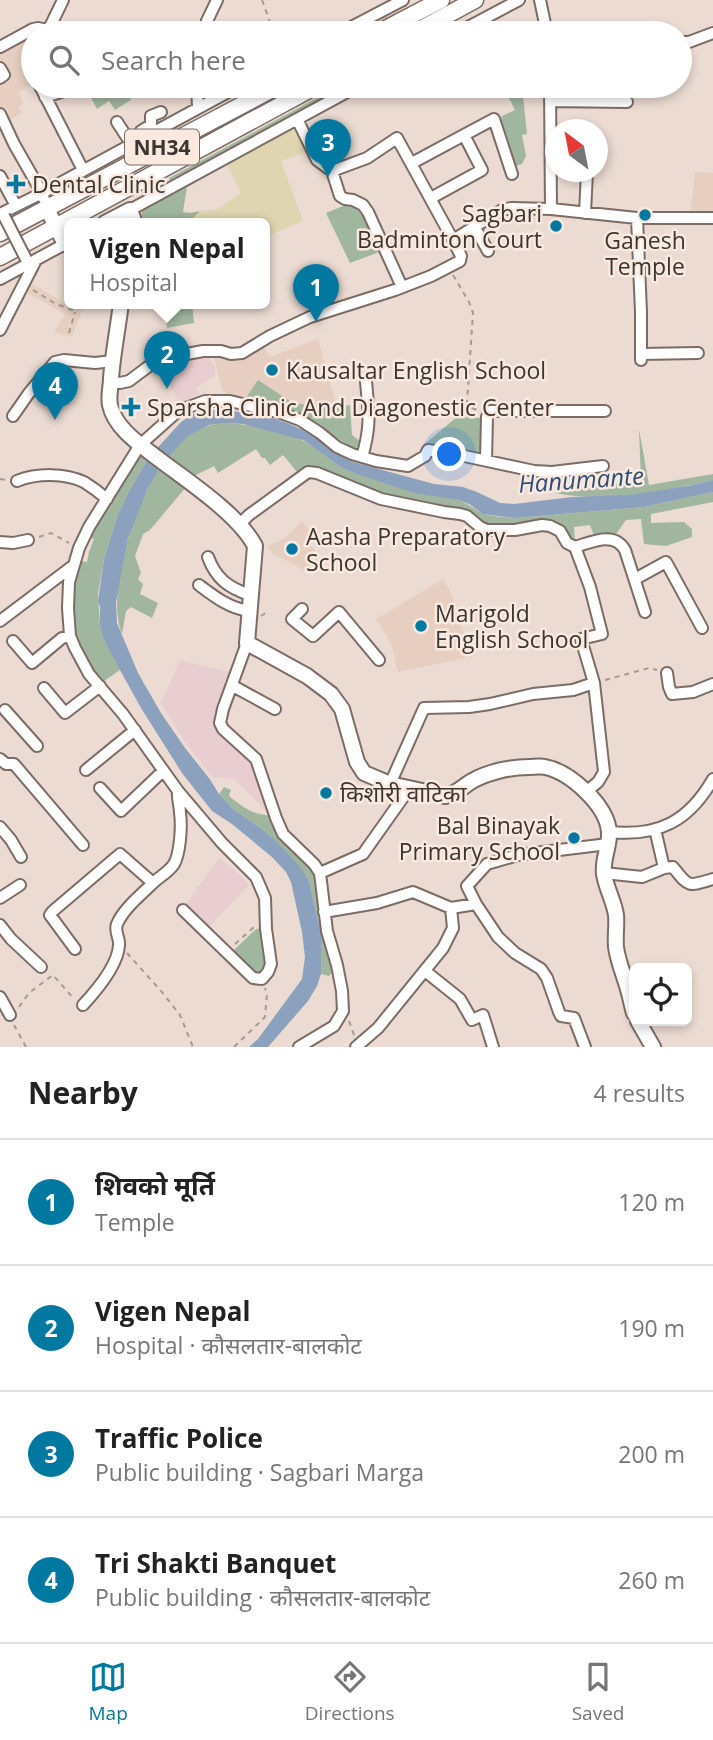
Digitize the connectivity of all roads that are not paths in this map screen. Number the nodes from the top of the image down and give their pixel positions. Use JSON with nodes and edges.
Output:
{"nodes":[{"id":1,"x":62,"y":0,"type":"edge"},
{"id":2,"x":217,"y":0,"type":"edge"},
{"id":3,"x":403,"y":0,"type":"edge"},
{"id":4,"x":441,"y":0,"type":"edge"},
{"id":5,"x":475,"y":0,"type":"edge"},
{"id":6,"x":519,"y":0,"type":"edge"},
{"id":7,"x":540,"y":0,"type":"edge"},
{"id":8,"x":53,"y":21,"type":"edge"},
{"id":9,"x":207,"y":21,"type":"edge"},
{"id":10,"x":363,"y":21,"type":"edge"},
{"id":11,"x":401,"y":21,"type":"edge"},
{"id":12,"x":436,"y":21,"type":"edge"},
{"id":13,"x":480,"y":21,"type":"edge"},
{"id":14,"x":544,"y":21,"type":"edge"},
{"id":15,"x":713,"y":33,"type":"edge"},
{"id":16,"x":21,"y":36,"type":"edge"},
{"id":17,"x":692,"y":41,"type":"edge"},
{"id":18,"x":0,"y":47,"type":"edge"},
{"id":19,"x":0,"y":68,"type":"edge"},
{"id":20,"x":0,"y":78,"type":"edge"},
{"id":21,"x":46,"y":98,"type":"edge"},
{"id":22,"x":198,"y":98,"type":"edge"},
{"id":23,"x":216,"y":98,"type":"edge"},
{"id":24,"x":255,"y":98,"type":"edge"},
{"id":25,"x":294,"y":98,"type":"edge"},
{"id":26,"x":336,"y":98,"type":"edge"},
{"id":27,"x":550,"y":101,"type":"joint"},
{"id":28,"x":627,"y":102,"type":"dead end"},
{"id":29,"x":198,"y":107,"type":"junction"},
{"id":30,"x":161,"y":112,"type":"dead end"},
{"id":31,"x":2,"y":118,"type":"edge"},
{"id":32,"x":297,"y":119,"type":"junction"},
{"id":33,"x":117,"y":122,"type":"dead end"},
{"id":34,"x":464,"y":135,"type":"junction"},
{"id":35,"x":130,"y":142,"type":"junction"},
{"id":36,"x":412,"y":163,"type":"junction"},
{"id":37,"x":83,"y":170,"type":"junction"},
{"id":38,"x":332,"y":171,"type":"junction"},
{"id":39,"x":512,"y":174,"type":"dead end"},
{"id":40,"x":0,"y":176,"type":"edge"},
{"id":41,"x":586,"y":182,"type":"edge"},
{"id":42,"x":42,"y":192,"type":"junction"},
{"id":43,"x":431,"y":198,"type":"junction"},
{"id":44,"x":18,"y":205,"type":"junction"},
{"id":45,"x":47,"y":209,"type":"junction"},
{"id":46,"x":551,"y":209,"type":"junction"},
{"id":47,"x":585,"y":212,"type":"junction"},
{"id":48,"x":131,"y":216,"type":"edge"},
{"id":49,"x":69,"y":218,"type":"edge"},
{"id":50,"x":637,"y":218,"type":"junction"},
{"id":51,"x":713,"y":218,"type":"edge"},
{"id":52,"x":64,"y":221,"type":"edge"},
{"id":53,"x":2,"y":225,"type":"edge"},
{"id":54,"x":56,"y":225,"type":"junction"},
{"id":55,"x":474,"y":226,"type":"junction"},
{"id":56,"x":64,"y":238,"type":"edge"},
{"id":57,"x":453,"y":240,"type":"junction"},
{"id":58,"x":64,"y":244,"type":"edge"},
{"id":59,"x":488,"y":251,"type":"dead end"},
{"id":60,"x":15,"y":257,"type":"edge"},
{"id":61,"x":0,"y":279,"type":"edge"},
{"id":62,"x":402,"y":287,"type":"junction"},
{"id":63,"x":120,"y":309,"type":"edge"},
{"id":64,"x":0,"y":330,"type":"edge"},
{"id":65,"x":698,"y":353,"type":"dead end"},
{"id":66,"x":113,"y":361,"type":"junction"},
{"id":67,"x":111,"y":382,"type":"junction"},
{"id":68,"x":366,"y":382,"type":"dead end"},
{"id":69,"x":605,"y":411,"type":"dead end"},
{"id":70,"x":13,"y":416,"type":"dead end"},
{"id":71,"x":142,"y":447,"type":"junction"},
{"id":72,"x":362,"y":457,"type":"junction"},
{"id":73,"x":486,"y":460,"type":"junction"},
{"id":74,"x":603,"y":466,"type":"dead end"},
{"id":75,"x":18,"y":481,"type":"dead end"},
{"id":76,"x":107,"y":499,"type":"junction"},
{"id":77,"x":240,"y":524,"type":"junction"},
{"id":78,"x":28,"y":540,"type":"road end"},
{"id":79,"x":0,"y":542,"type":"edge"},
{"id":80,"x":575,"y":547,"type":"junction"},
{"id":81,"x":208,"y":557,"type":"dead end"},
{"id":82,"x":74,"y":565,"type":"junction"},
{"id":83,"x":635,"y":579,"type":"junction"},
{"id":84,"x":199,"y":585,"type":"dead end"},
{"id":85,"x":250,"y":595,"type":"junction"},
{"id":86,"x":302,"y":609,"type":"dead end"},
{"id":87,"x":249,"y":611,"type":"junction"},
{"id":88,"x":645,"y":612,"type":"dead end"},
{"id":89,"x":0,"y":621,"type":"edge"},
{"id":90,"x":702,"y":628,"type":"dead end"},
{"id":91,"x":70,"y":636,"type":"junction"},
{"id":92,"x":13,"y":641,"type":"dead end"},
{"id":93,"x":247,"y":643,"type":"junction"},
{"id":94,"x":379,"y":660,"type":"dead end"},
{"id":95,"x":667,"y":673,"type":"road end"},
{"id":96,"x":594,"y":683,"type":"junction"},
{"id":97,"x":713,"y":684,"type":"edge"},
{"id":98,"x":100,"y":686,"type":"junction"},
{"id":99,"x":233,"y":686,"type":"junction"},
{"id":100,"x":44,"y":688,"type":"dead end"},
{"id":101,"x":275,"y":709,"type":"dead end"},
{"id":102,"x":2,"y":710,"type":"edge"},
{"id":103,"x":135,"y":730,"type":"junction"},
{"id":104,"x":37,"y":746,"type":"dead end"},
{"id":105,"x":0,"y":759,"type":"edge"},
{"id":106,"x":86,"y":770,"type":"dead end"},
{"id":107,"x":163,"y":771,"type":"junction"},
{"id":108,"x":713,"y":779,"type":"edge"},
{"id":109,"x":390,"y":784,"type":"junction"},
{"id":110,"x":100,"y":788,"type":"dead end"},
{"id":111,"x":408,"y":789,"type":"junction"},
{"id":112,"x":177,"y":791,"type":"junction"},
{"id":113,"x":586,"y":792,"type":"junction"},
{"id":114,"x":0,"y":828,"type":"edge"},
{"id":115,"x":655,"y":830,"type":"junction"},
{"id":116,"x":609,"y":838,"type":"junction"},
{"id":117,"x":11,"y":840,"type":"junction"},
{"id":118,"x":82,"y":845,"type":"dead end"},
{"id":119,"x":0,"y":848,"type":"edge"},
{"id":120,"x":21,"y":857,"type":"dead end"},
{"id":121,"x":664,"y":868,"type":"junction"},
{"id":122,"x":320,"y":873,"type":"junction"},
{"id":123,"x":604,"y":873,"type":"junction"},
{"id":124,"x":713,"y":879,"type":"edge"},
{"id":125,"x":153,"y":883,"type":"junction"},
{"id":126,"x":20,"y":885,"type":"dead end"},
{"id":127,"x":0,"y":898,"type":"edge"},
{"id":128,"x":476,"y":904,"type":"junction"},
{"id":129,"x":451,"y":908,"type":"junction"},
{"id":130,"x":183,"y":910,"type":"dead end"},
{"id":131,"x":324,"y":912,"type":"junction"},
{"id":132,"x":0,"y":925,"type":"edge"},
{"id":133,"x":75,"y":949,"type":"dead end"},
{"id":134,"x":41,"y":967,"type":"dead end"},
{"id":135,"x":425,"y":971,"type":"junction"},
{"id":136,"x":629,"y":991,"type":"edge"},
{"id":137,"x":0,"y":996,"type":"edge"},
{"id":138,"x":83,"y":1005,"type":"road end"},
{"id":139,"x":10,"y":1016,"type":"road end"},
{"id":140,"x":641,"y":1026,"type":"edge"},
{"id":141,"x":359,"y":1045,"type":"edge"},
{"id":142,"x":299,"y":1047,"type":"edge"},
{"id":143,"x":493,"y":1047,"type":"edge"},
{"id":144,"x":585,"y":1047,"type":"edge"},
{"id":145,"x":653,"y":1047,"type":"edge"}],
"edges":[{"from":1,"to":8,"type":"street"},
{"from":2,"to":9,"type":"street"},
{"from":3,"to":10,"type":"street"},
{"from":4,"to":11,"type":"highway"},
{"from":5,"to":12,"type":"highway"},
{"from":6,"to":13,"type":"street"},
{"from":7,"to":14,"type":"street"},
{"from":15,"to":17,"type":"street"},
{"from":16,"to":18,"type":"street"},
{"from":19,"to":20,"type":"street"},
{"from":21,"to":37,"type":"street"},
{"from":22,"to":29,"type":"street"},
{"from":23,"to":29,"type":"street"},
{"from":24,"to":45,"type":"highway","number":"NH34"},
{"from":25,"to":49,"type":"highway","number":"NH34"},
{"from":26,"to":32,"type":"street"},
{"from":27,"to":28,"type":"street"},
{"from":27,"to":46,"type":"street"},
{"from":29,"to":35,"type":"street"},
{"from":30,"to":35,"type":"street"},
{"from":31,"to":42,"type":"street"},
{"from":32,"to":38,"type":"street"},
{"from":32,"to":48,"type":"street"},
{"from":33,"to":35,"type":"street"},
{"from":34,"to":36,"type":"street"},
{"from":34,"to":39,"type":"street"},
{"from":34,"to":43,"type":"street"},
{"from":35,"to":37,"type":"street"},
{"from":36,"to":38,"type":"street"},
{"from":36,"to":43,"type":"street"},
{"from":37,"to":42,"type":"street"},
{"from":38,"to":62,"type":"street"},
{"from":40,"to":44,"type":"street"},
{"from":41,"to":47,"type":"street"},
{"from":42,"to":44,"type":"street"},
{"from":42,"to":45,"type":"street"},
{"from":43,"to":57,"type":"street"},
{"from":44,"to":53,"type":"street"},
{"from":45,"to":53,"type":"highway","number":"NH34"},
{"from":45,"to":54,"type":"main road"},
{"from":46,"to":47,"type":"street"},
{"from":46,"to":55,"type":"street"},
{"from":47,"to":50,"type":"street"},
{"from":50,"to":51,"type":"street"},
{"from":50,"to":65,"type":"street"},
{"from":52,"to":54,"type":"highway","number":"NH34"},
{"from":53,"to":60,"type":"street","bridge":true},
{"from":54,"to":56,"type":"main road"},
{"from":54,"to":60,"type":"highway","number":"NH34"},
{"from":55,"to":57,"type":"street"},
{"from":55,"to":59,"type":"street"},
{"from":57,"to":62,"type":"street"},
{"from":58,"to":60,"type":"street"},
{"from":60,"to":61,"type":"street"},
{"from":60,"to":64,"type":"street"},
{"from":62,"to":67,"type":"street"},
{"from":63,"to":66,"type":"main road"},
{"from":66,"to":67,"type":"main road"},
{"from":66,"to":70,"type":"street"},
{"from":67,"to":71,"type":"main road"},
{"from":68,"to":72,"type":"street"},
{"from":69,"to":73,"type":"street"},
{"from":71,"to":72,"type":"street"},
{"from":71,"to":76,"type":"street"},
{"from":71,"to":77,"type":"main road"},
{"from":72,"to":73,"type":"street"},
{"from":73,"to":74,"type":"street"},
{"from":75,"to":76,"type":"street"},
{"from":76,"to":82,"type":"street"},
{"from":77,"to":80,"type":"street"},
{"from":77,"to":85,"type":"main road"},
{"from":78,"to":79,"type":"street"},
{"from":80,"to":83,"type":"street"},
{"from":80,"to":96,"type":"street"},
{"from":81,"to":85,"type":"street"},
{"from":82,"to":89,"type":"street"},
{"from":82,"to":91,"type":"street"},
{"from":83,"to":88,"type":"street"},
{"from":83,"to":90,"type":"street"},
{"from":84,"to":87,"type":"street"},
{"from":85,"to":87,"type":"main road"},
{"from":86,"to":94,"type":"street"},
{"from":87,"to":93,"type":"main road"},
{"from":91,"to":92,"type":"street"},
{"from":91,"to":98,"type":"street"},
{"from":93,"to":99,"type":"street"},
{"from":93,"to":109,"type":"main road"},
{"from":95,"to":97,"type":"street"},
{"from":96,"to":109,"type":"street"},
{"from":96,"to":113,"type":"street"},
{"from":98,"to":100,"type":"street"},
{"from":98,"to":103,"type":"street"},
{"from":99,"to":101,"type":"street"},
{"from":99,"to":122,"type":"street"},
{"from":102,"to":104,"type":"street"},
{"from":103,"to":106,"type":"street"},
{"from":103,"to":107,"type":"street"},
{"from":105,"to":118,"type":"street"},
{"from":107,"to":110,"type":"street"},
{"from":107,"to":112,"type":"street"},
{"from":108,"to":115,"type":"street"},
{"from":109,"to":111,"type":"main road"},
{"from":111,"to":113,"type":"main road"},
{"from":111,"to":122,"type":"street"},
{"from":112,"to":125,"type":"street"},
{"from":112,"to":130,"type":"street"},
{"from":113,"to":116,"type":"main road"},
{"from":114,"to":117,"type":"street"},
{"from":115,"to":116,"type":"street"},
{"from":115,"to":121,"type":"street"},
{"from":116,"to":123,"type":"main road"},
{"from":116,"to":128,"type":"street"},
{"from":117,"to":119,"type":"street"},
{"from":117,"to":120,"type":"street"},
{"from":121,"to":123,"type":"street"},
{"from":121,"to":124,"type":"street"},
{"from":122,"to":131,"type":"street"},
{"from":123,"to":136,"type":"main road"},
{"from":125,"to":133,"type":"street"},
{"from":125,"to":138,"type":"street"},
{"from":126,"to":127,"type":"street"},
{"from":128,"to":129,"type":"street"},
{"from":128,"to":144,"type":"street"},
{"from":129,"to":131,"type":"street"},
{"from":129,"to":135,"type":"street"},
{"from":131,"to":142,"type":"street"},
{"from":132,"to":134,"type":"street"},
{"from":135,"to":141,"type":"street"},
{"from":135,"to":143,"type":"street"},
{"from":137,"to":139,"type":"street"},
{"from":140,"to":145,"type":"main road"}]}
